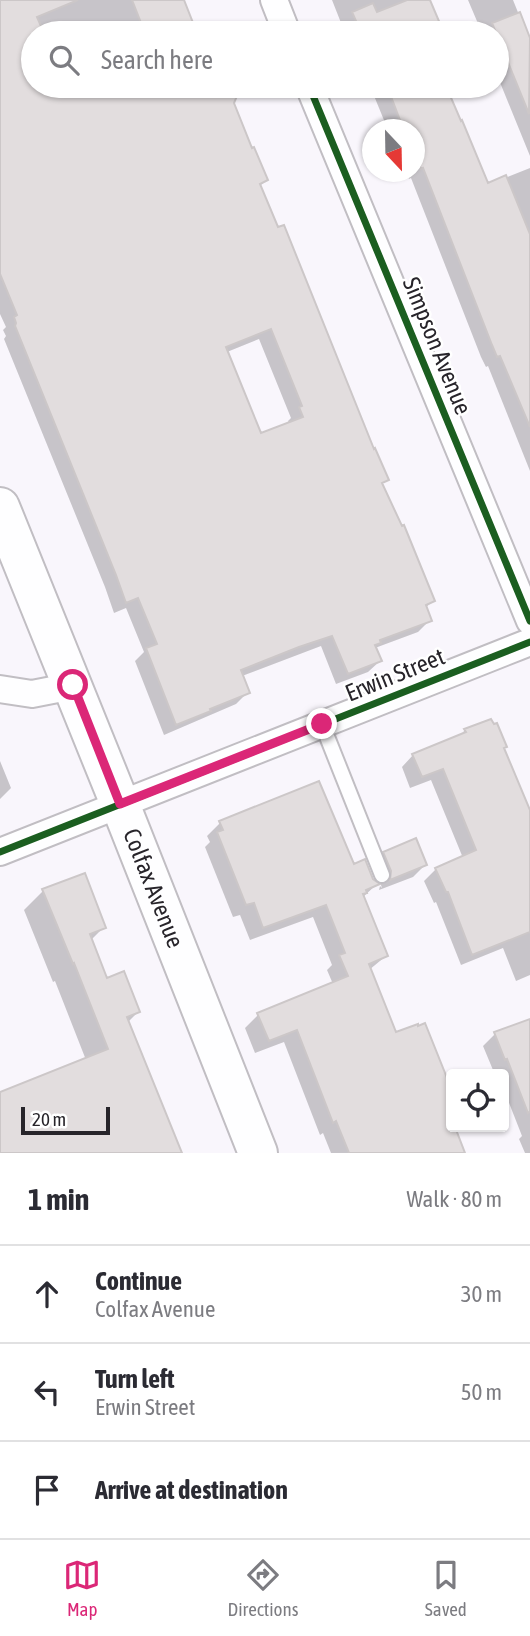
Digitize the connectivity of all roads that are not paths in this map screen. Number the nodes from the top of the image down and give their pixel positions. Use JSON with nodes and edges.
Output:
{"nodes":[{"id":1,"x":274,"y":0,"type":"edge"},
{"id":2,"x":283,"y":21,"type":"edge"},
{"id":3,"x":314,"y":98,"type":"edge"},
{"id":4,"x":0,"y":507,"type":"edge"},
{"id":5,"x":530,"y":621,"type":"edge"},
{"id":6,"x":530,"y":642,"type":"edge"},
{"id":7,"x":73,"y":685,"type":"junction"},
{"id":8,"x":0,"y":689,"type":"edge"},
{"id":9,"x":322,"y":724,"type":"junction"},
{"id":10,"x":120,"y":804,"type":"junction"},
{"id":11,"x":0,"y":852,"type":"edge"},
{"id":12,"x":382,"y":875,"type":"dead end"},
{"id":13,"x":258,"y":1153,"type":"edge"}],
"edges":[{"from":1,"to":2,"type":"street"},
{"from":3,"to":5,"type":"street","name":"Simpson Avenue"},
{"from":4,"to":7,"type":"main road","name":"Colfax Avenue"},
{"from":6,"to":9,"type":"street","name":"Erwin Street"},
{"from":7,"to":8,"type":"street"},
{"from":7,"to":10,"type":"main road","name":"Colfax Avenue"},
{"from":9,"to":10,"type":"street","name":"Erwin Street"},
{"from":9,"to":12,"type":"lane"},
{"from":10,"to":11,"type":"street","name":"Erwin Street"},
{"from":10,"to":13,"type":"main road","name":"Colfax Avenue"}]}
